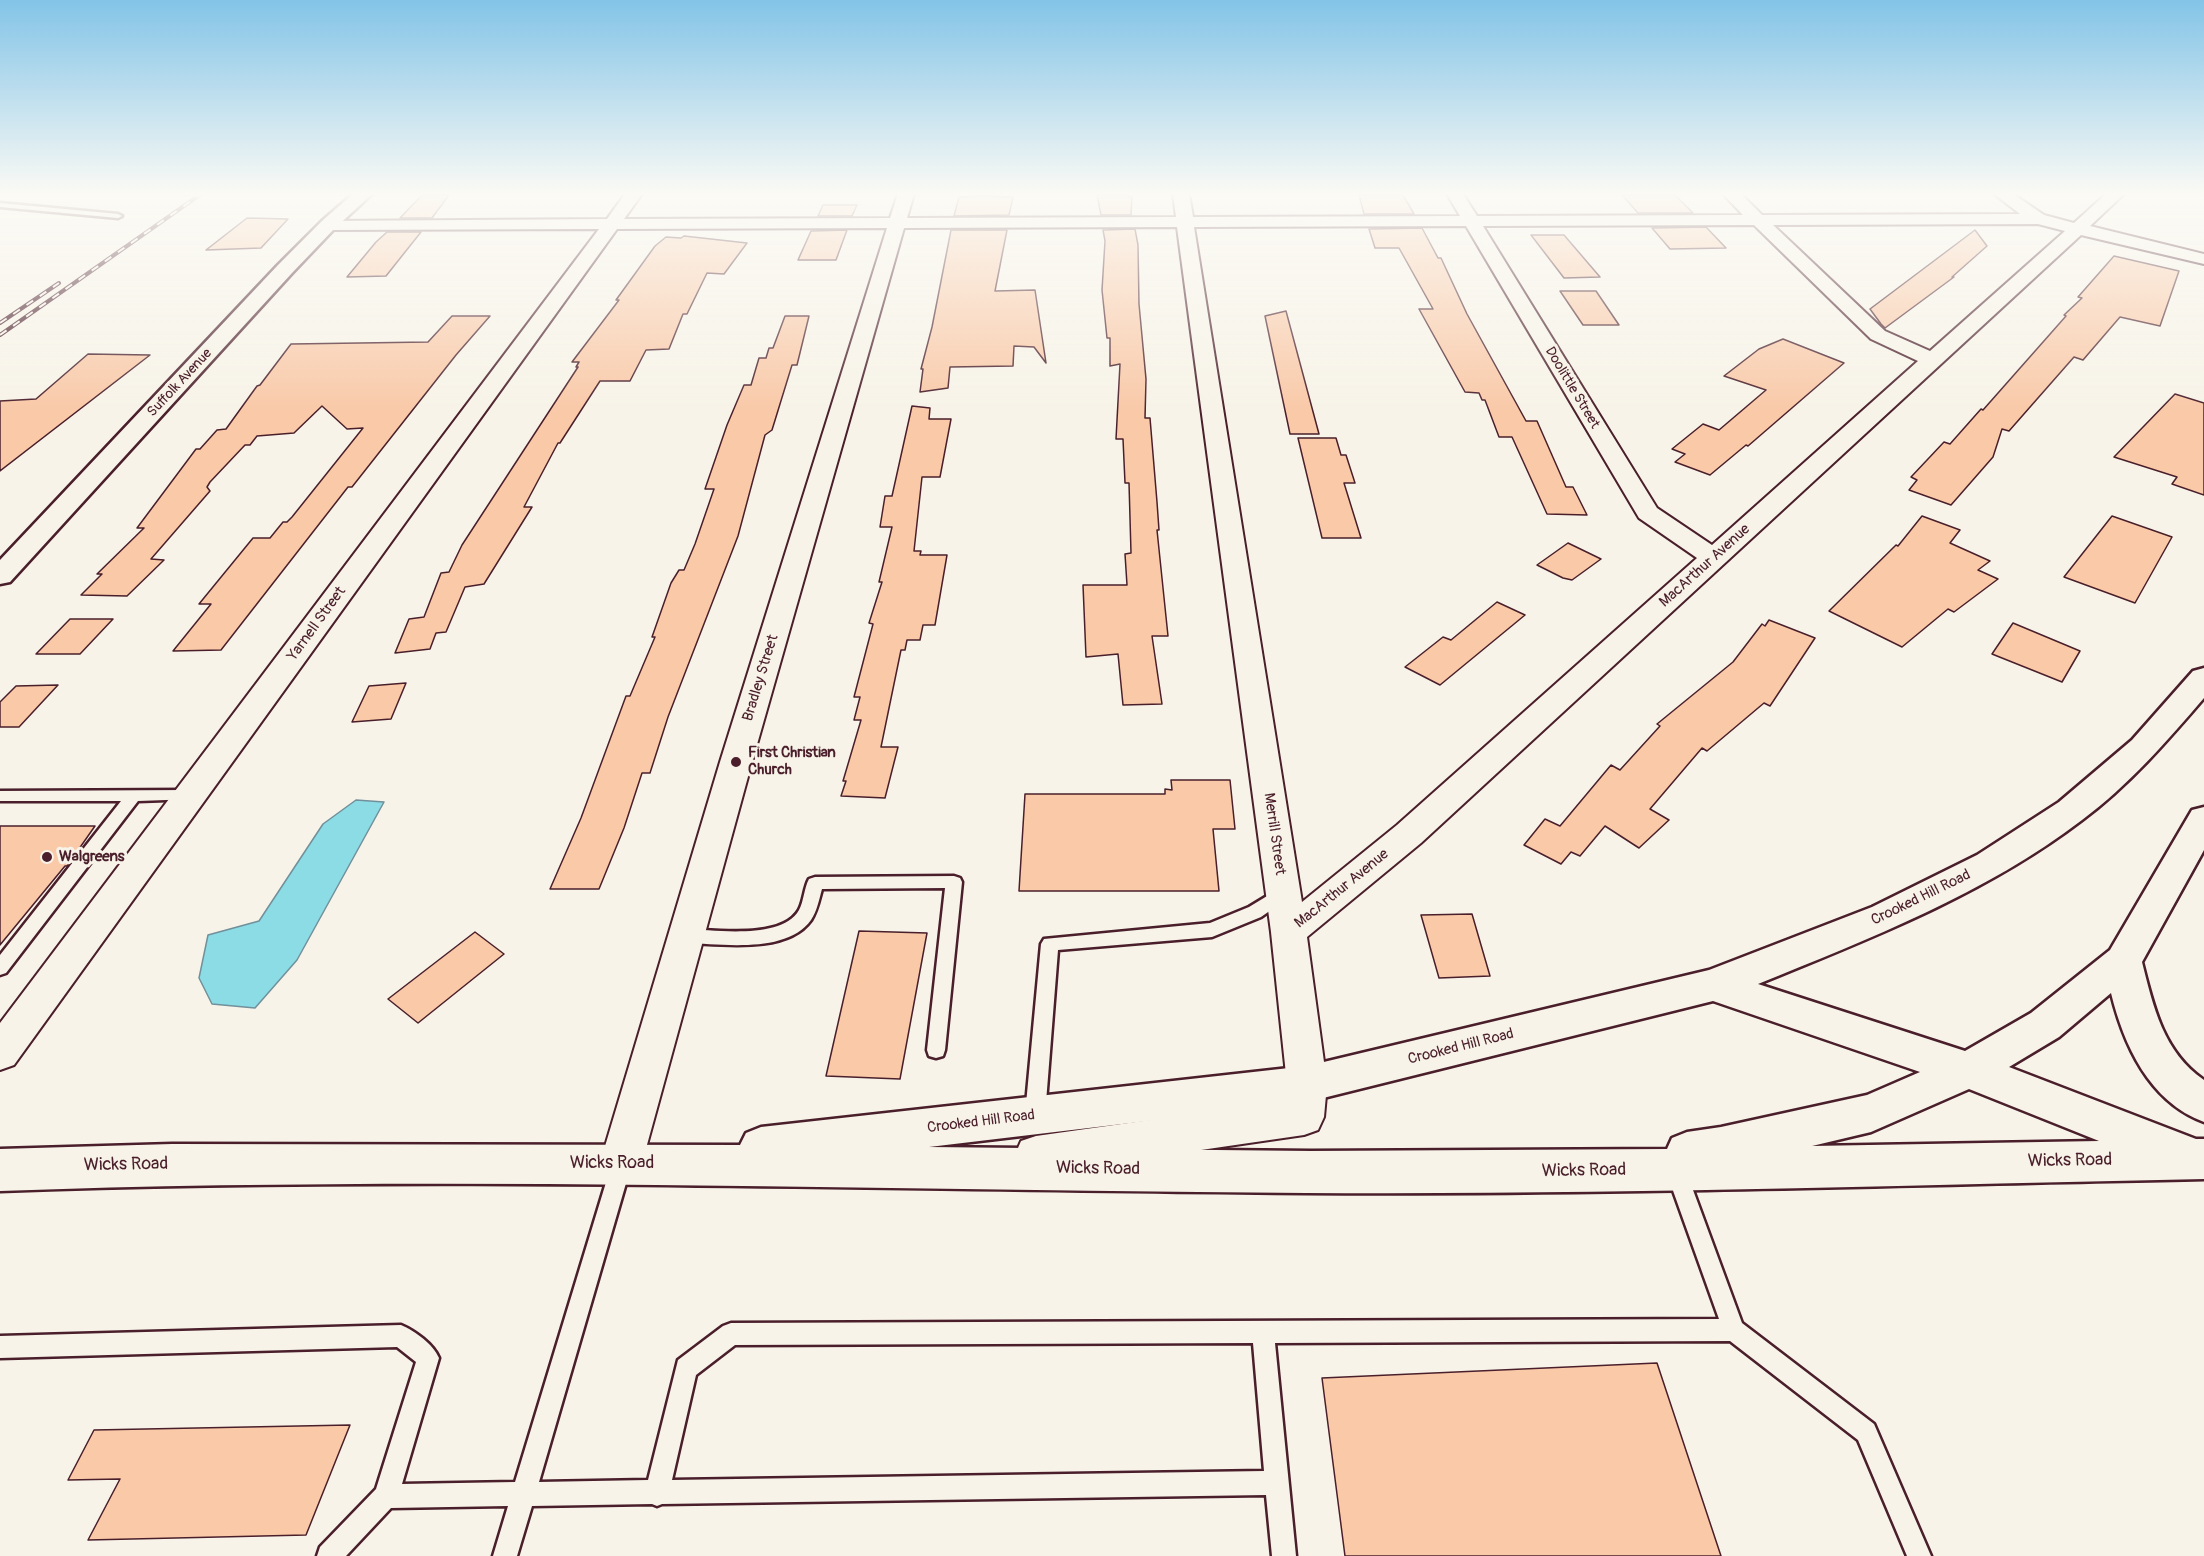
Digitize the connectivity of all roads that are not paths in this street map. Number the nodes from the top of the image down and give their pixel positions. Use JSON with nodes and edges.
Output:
{"nodes":[{"id":1,"x":289,"y":267,"type":"edge"},
{"id":2,"x":581,"y":267,"type":"edge"},
{"id":3,"x":884,"y":267,"type":"edge"},
{"id":4,"x":1191,"y":267,"type":"edge"},
{"id":5,"x":1499,"y":267,"type":"edge"},
{"id":6,"x":1807,"y":267,"type":"edge"},
{"id":7,"x":2038,"y":267,"type":"edge"},
{"id":8,"x":1932,"y":360,"type":"junction"},
{"id":9,"x":1714,"y":558,"type":"junction"},
{"id":10,"x":0,"y":576,"type":"edge"},
{"id":11,"x":2204,"y":678,"type":"edge"},
{"id":12,"x":133,"y":795,"type":"junction"},
{"id":13,"x":190,"y":795,"type":"junction"},
{"id":14,"x":0,"y":796,"type":"edge"},
{"id":15,"x":2201,"y":830,"type":"edge"},
{"id":16,"x":1282,"y":893,"type":"junction"},
{"id":17,"x":1289,"y":932,"type":"junction"},
{"id":18,"x":686,"y":936,"type":"junction"},
{"id":19,"x":2122,"y":961,"type":"junction"},
{"id":20,"x":0,"y":968,"type":"edge"},
{"id":21,"x":1713,"y":985,"type":"junction"},
{"id":22,"x":13,"y":1019,"type":"edge"},
{"id":23,"x":936,"y":1050,"type":"dead end"},
{"id":24,"x":0,"y":1053,"type":"edge"},
{"id":25,"x":1968,"y":1070,"type":"junction"},
{"id":26,"x":1307,"y":1084,"type":"junction"},
{"id":27,"x":2204,"y":1103,"type":"edge"},
{"id":28,"x":1035,"y":1115,"type":"junction"},
{"id":29,"x":2202,"y":1162,"type":"edge"},
{"id":30,"x":621,"y":1163,"type":"junction"},
{"id":31,"x":947,"y":1167,"type":"junction"},
{"id":32,"x":1675,"y":1169,"type":"junction"},
{"id":33,"x":0,"y":1170,"type":"edge"},
{"id":34,"x":1561,"y":1171,"type":"junction"},
{"id":35,"x":1734,"y":1330,"type":"junction"},
{"id":36,"x":1263,"y":1332,"type":"junction"},
{"id":37,"x":0,"y":1347,"type":"edge"},
{"id":38,"x":1277,"y":1483,"type":"junction"},
{"id":39,"x":657,"y":1494,"type":"junction"},
{"id":40,"x":523,"y":1495,"type":"junction"},
{"id":41,"x":386,"y":1496,"type":"junction"},
{"id":42,"x":329,"y":1556,"type":"edge"},
{"id":43,"x":505,"y":1556,"type":"edge"},
{"id":44,"x":1284,"y":1556,"type":"edge"},
{"id":45,"x":1919,"y":1556,"type":"edge"}],
"edges":[{"from":1,"to":10,"type":"main road","name":"Suffolk Avenue"},
{"from":2,"to":13,"type":"street","name":"Yarnell Street"},
{"from":3,"to":18,"type":"street","name":"Bradley Street"},
{"from":4,"to":16,"type":"street","name":"Merrill Street"},
{"from":5,"to":9,"type":"street","name":"Doolittle Street"},
{"from":6,"to":8,"type":"street"},
{"from":7,"to":8,"type":"street","name":"MacArthur Avenue"},
{"from":8,"to":9,"type":"street","name":"MacArthur Avenue"},
{"from":9,"to":17,"type":"street","name":"MacArthur Avenue"},
{"from":11,"to":21,"type":"main road","name":"Crooked Hill Road"},
{"from":12,"to":13,"type":"lane"},
{"from":12,"to":14,"type":"lane"},
{"from":12,"to":20,"type":"lane"},
{"from":13,"to":22,"type":"street","name":"Yarnell Street"},
{"from":15,"to":19,"type":"main road"},
{"from":16,"to":17,"type":"street","name":"Merrill Street"},
{"from":16,"to":28,"type":"lane"},
{"from":17,"to":26,"type":"street","name":"Merrill Street"},
{"from":18,"to":23,"type":"lane"},
{"from":18,"to":30,"type":"street","name":"Bradley Street"},
{"from":19,"to":25,"type":"main road"},
{"from":19,"to":27,"type":"main road"},
{"from":21,"to":25,"type":"main road","name":"Wicks Road"},
{"from":21,"to":26,"type":"main road","name":"Crooked Hill Road"},
{"from":22,"to":24,"type":"street","name":"Yarnell Street"},
{"from":25,"to":29,"type":"main road","name":"Wicks Road"},
{"from":25,"to":34,"type":"main road"},
{"from":26,"to":28,"type":"main road","name":"Crooked Hill Road"},
{"from":26,"to":31,"type":"street","name":"Merrill Street"},
{"from":28,"to":30,"type":"main road","name":"Crooked Hill Road"},
{"from":29,"to":32,"type":"main road","name":"Wicks Road"},
{"from":30,"to":31,"type":"main road","name":"Wicks Road"},
{"from":30,"to":33,"type":"main road","name":"Wicks Road"},
{"from":30,"to":40,"type":"lane"},
{"from":31,"to":34,"type":"main road","name":"Wicks Road"},
{"from":32,"to":34,"type":"main road","name":"Wicks Road"},
{"from":32,"to":35,"type":"lane"},
{"from":35,"to":36,"type":"lane"},
{"from":35,"to":45,"type":"lane"},
{"from":36,"to":38,"type":"lane"},
{"from":36,"to":39,"type":"lane"},
{"from":37,"to":41,"type":"lane"},
{"from":38,"to":39,"type":"lane"},
{"from":38,"to":44,"type":"lane"},
{"from":39,"to":40,"type":"lane"},
{"from":40,"to":41,"type":"lane"},
{"from":40,"to":43,"type":"lane"},
{"from":41,"to":42,"type":"lane"}]}
